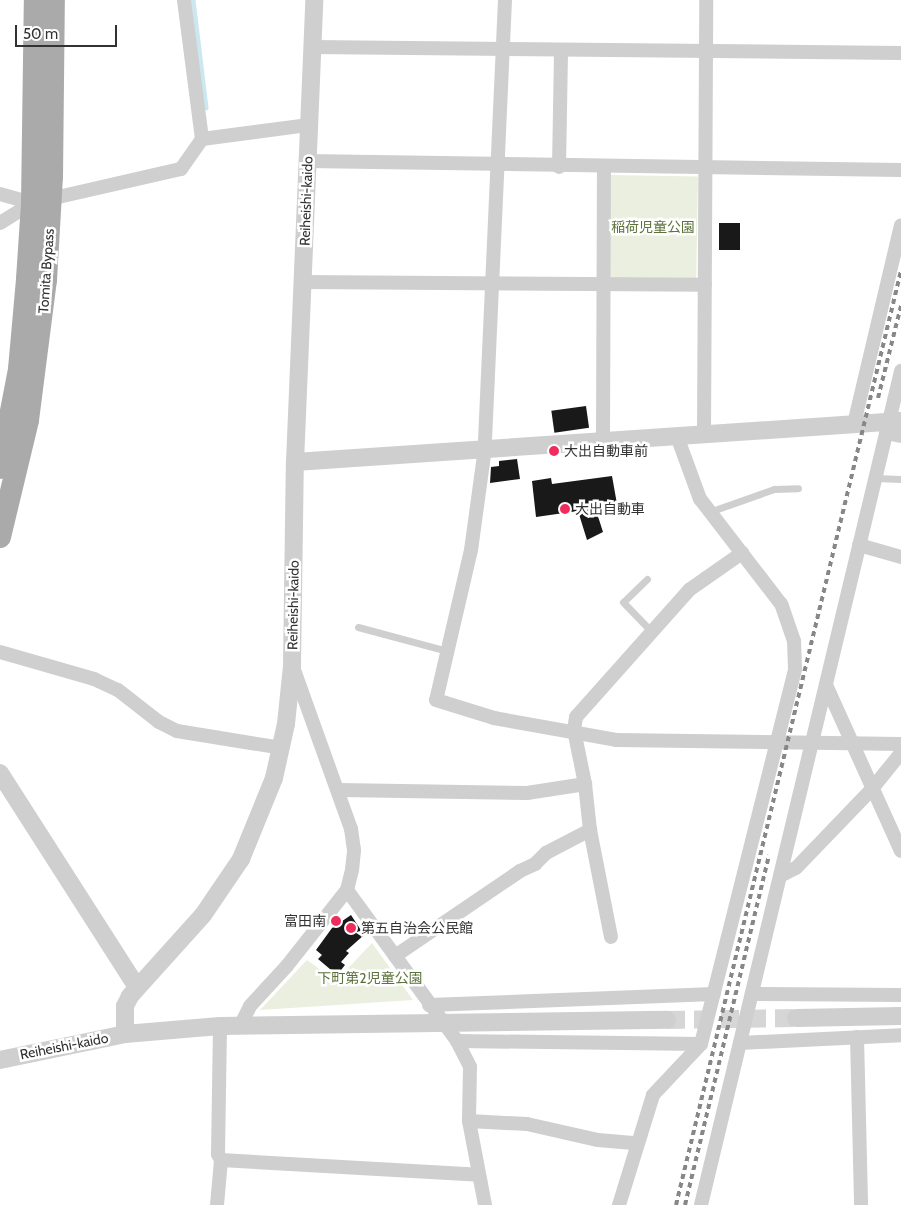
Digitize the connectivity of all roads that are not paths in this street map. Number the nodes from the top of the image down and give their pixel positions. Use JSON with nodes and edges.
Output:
{"nodes":[{"id":1,"x":35,"y":0,"type":"edge"},
{"id":2,"x":54,"y":0,"type":"edge"},
{"id":3,"x":184,"y":0,"type":"edge"},
{"id":4,"x":314,"y":0,"type":"edge"},
{"id":5,"x":505,"y":0,"type":"edge"},
{"id":6,"x":706,"y":0,"type":"edge"},
{"id":7,"x":311,"y":47,"type":"junction"},
{"id":8,"x":503,"y":49,"type":"junction"},
{"id":9,"x":561,"y":50,"type":"junction"},
{"id":10,"x":706,"y":51,"type":"junction"},
{"id":11,"x":901,"y":52,"type":"edge"},
{"id":12,"x":309,"y":125,"type":"junction"},
{"id":13,"x":202,"y":139,"type":"junction"},
{"id":14,"x":307,"y":161,"type":"junction"},
{"id":15,"x":497,"y":166,"type":"junction"},
{"id":16,"x":559,"y":167,"type":"junction"},
{"id":17,"x":604,"y":168,"type":"junction"},
{"id":18,"x":705,"y":168,"type":"junction"},
{"id":19,"x":901,"y":170,"type":"edge"},
{"id":20,"x":0,"y":194,"type":"edge"},
{"id":21,"x":41,"y":201,"type":"junction"},
{"id":22,"x":0,"y":223,"type":"edge"},
{"id":23,"x":901,"y":225,"type":"edge"},
{"id":24,"x":303,"y":282,"type":"junction"},
{"id":25,"x":492,"y":283,"type":"junction"},
{"id":26,"x":603,"y":284,"type":"junction"},
{"id":27,"x":705,"y":285,"type":"junction"},
{"id":28,"x":901,"y":373,"type":"edge"},
{"id":29,"x":854,"y":424,"type":"junction"},
{"id":30,"x":892,"y":425,"type":"edge"},
{"id":31,"x":704,"y":434,"type":"junction"},
{"id":32,"x":677,"y":436,"type":"junction"},
{"id":33,"x":901,"y":436,"type":"edge"},
{"id":34,"x":602,"y":440,"type":"junction"},
{"id":35,"x":485,"y":448,"type":"junction"},
{"id":36,"x":296,"y":462,"type":"junction"},
{"id":37,"x":0,"y":468,"type":"edge"},
{"id":38,"x":875,"y":478,"type":"junction"},
{"id":39,"x":901,"y":479,"type":"edge"},
{"id":40,"x":798,"y":488,"type":"dead end"},
{"id":41,"x":709,"y":512,"type":"junction"},
{"id":42,"x":0,"y":538,"type":"edge"},
{"id":43,"x":859,"y":545,"type":"junction"},
{"id":44,"x":742,"y":553,"type":"junction"},
{"id":45,"x":901,"y":557,"type":"edge"},
{"id":46,"x":647,"y":580,"type":"dead end"},
{"id":47,"x":358,"y":627,"type":"dead end"},
{"id":48,"x":652,"y":633,"type":"junction"},
{"id":49,"x":447,"y":651,"type":"junction"},
{"id":50,"x":0,"y":652,"type":"edge"},
{"id":51,"x":292,"y":666,"type":"junction"},
{"id":52,"x":826,"y":685,"type":"junction"},
{"id":53,"x":574,"y":730,"type":"junction"},
{"id":54,"x":778,"y":742,"type":"junction"},
{"id":55,"x":812,"y":742,"type":"junction"},
{"id":56,"x":855,"y":744,"type":"junction"},
{"id":57,"x":901,"y":744,"type":"edge"},
{"id":58,"x":282,"y":748,"type":"junction"},
{"id":59,"x":901,"y":753,"type":"edge"},
{"id":60,"x":0,"y":773,"type":"edge"},
{"id":61,"x":585,"y":784,"type":"junction"},
{"id":62,"x":339,"y":790,"type":"junction"},
{"id":63,"x":871,"y":790,"type":"junction"},
{"id":64,"x":590,"y":830,"type":"junction"},
{"id":65,"x":901,"y":850,"type":"edge"},
{"id":66,"x":780,"y":876,"type":"junction"},
{"id":67,"x":346,"y":890,"type":"junction"},
{"id":68,"x":611,"y":937,"type":"dead end"},
{"id":69,"x":395,"y":956,"type":"junction"},
{"id":70,"x":136,"y":986,"type":"junction"},
{"id":71,"x":714,"y":994,"type":"junction"},
{"id":72,"x":752,"y":994,"type":"junction"},
{"id":73,"x":901,"y":996,"type":"edge"},
{"id":74,"x":429,"y":1005,"type":"junction"},
{"id":75,"x":901,"y":1016,"type":"edge"},
{"id":76,"x":796,"y":1018,"type":"tunnel mouth"},
{"id":77,"x":666,"y":1020,"type":"tunnel mouth"},
{"id":78,"x":444,"y":1024,"type":"junction"},
{"id":79,"x":220,"y":1026,"type":"junction"},
{"id":80,"x":240,"y":1026,"type":"junction"},
{"id":81,"x":125,"y":1034,"type":"junction"},
{"id":82,"x":901,"y":1036,"type":"edge"},
{"id":83,"x":858,"y":1037,"type":"junction"},
{"id":84,"x":457,"y":1041,"type":"junction"},
{"id":85,"x":740,"y":1043,"type":"junction"},
{"id":86,"x":701,"y":1044,"type":"junction"},
{"id":87,"x":0,"y":1060,"type":"edge"},
{"id":88,"x":470,"y":1120,"type":"junction"},
{"id":89,"x":636,"y":1143,"type":"junction"},
{"id":90,"x":222,"y":1160,"type":"junction"},
{"id":91,"x":479,"y":1175,"type":"junction"},
{"id":92,"x":218,"y":1205,"type":"edge"},
{"id":93,"x":485,"y":1205,"type":"edge"},
{"id":94,"x":619,"y":1205,"type":"edge"},
{"id":95,"x":701,"y":1205,"type":"edge"},
{"id":96,"x":860,"y":1205,"type":"edge"}],
"edges":[{"from":1,"to":21,"type":"main road","name":"Tomita Bypass"},
{"from":2,"to":21,"type":"main road","name":"Tomita Bypass"},
{"from":3,"to":13,"type":"street"},
{"from":4,"to":7,"type":"street","name":"Reiheishi-kaido"},
{"from":5,"to":8,"type":"street"},
{"from":6,"to":10,"type":"street"},
{"from":7,"to":8,"type":"street"},
{"from":7,"to":12,"type":"street","name":"Reiheishi-kaido"},
{"from":8,"to":9,"type":"street"},
{"from":8,"to":15,"type":"street"},
{"from":9,"to":10,"type":"street"},
{"from":9,"to":16,"type":"street"},
{"from":10,"to":11,"type":"street"},
{"from":10,"to":18,"type":"street"},
{"from":12,"to":13,"type":"street"},
{"from":12,"to":14,"type":"street","name":"Reiheishi-kaido"},
{"from":13,"to":21,"type":"street"},
{"from":14,"to":15,"type":"street"},
{"from":14,"to":24,"type":"street","name":"Reiheishi-kaido"},
{"from":15,"to":16,"type":"street"},
{"from":15,"to":25,"type":"street"},
{"from":16,"to":17,"type":"street"},
{"from":17,"to":18,"type":"street"},
{"from":17,"to":26,"type":"street"},
{"from":18,"to":19,"type":"street"},
{"from":18,"to":27,"type":"street"},
{"from":20,"to":21,"type":"street"},
{"from":21,"to":22,"type":"street"},
{"from":21,"to":37,"type":"main road","name":"Tomita Bypass"},
{"from":21,"to":42,"type":"main road","name":"Tomita Bypass"},
{"from":23,"to":29,"type":"street"},
{"from":24,"to":25,"type":"street"},
{"from":24,"to":36,"type":"street","name":"Reiheishi-kaido"},
{"from":25,"to":26,"type":"street"},
{"from":25,"to":35,"type":"street"},
{"from":26,"to":27,"type":"street"},
{"from":26,"to":34,"type":"street"},
{"from":27,"to":31,"type":"street"},
{"from":28,"to":30,"type":"street"},
{"from":29,"to":30,"type":"street"},
{"from":29,"to":31,"type":"street"},
{"from":30,"to":33,"type":"street"},
{"from":30,"to":38,"type":"street"},
{"from":31,"to":32,"type":"street"},
{"from":32,"to":34,"type":"street"},
{"from":32,"to":41,"type":"street"},
{"from":34,"to":35,"type":"street"},
{"from":35,"to":36,"type":"street"},
{"from":35,"to":49,"type":"street"},
{"from":36,"to":51,"type":"street","name":"Reiheishi-kaido"},
{"from":38,"to":39,"type":"lane"},
{"from":38,"to":43,"type":"street"},
{"from":40,"to":41,"type":"lane"},
{"from":41,"to":44,"type":"street"},
{"from":43,"to":45,"type":"street"},
{"from":43,"to":52,"type":"street"},
{"from":44,"to":48,"type":"street"},
{"from":44,"to":54,"type":"street"},
{"from":46,"to":48,"type":"lane"},
{"from":47,"to":49,"type":"lane"},
{"from":48,"to":53,"type":"street"},
{"from":49,"to":53,"type":"street"},
{"from":50,"to":58,"type":"street"},
{"from":51,"to":58,"type":"street","name":"Reiheishi-kaido"},
{"from":51,"to":62,"type":"street"},
{"from":52,"to":55,"type":"street"},
{"from":52,"to":56,"type":"street"},
{"from":53,"to":54,"type":"street"},
{"from":53,"to":61,"type":"street"},
{"from":54,"to":55,"type":"street"},
{"from":54,"to":71,"type":"street"},
{"from":55,"to":56,"type":"street"},
{"from":55,"to":66,"type":"street"},
{"from":56,"to":57,"type":"street"},
{"from":56,"to":63,"type":"street"},
{"from":58,"to":70,"type":"street","name":"Reiheishi-kaido"},
{"from":59,"to":63,"type":"street"},
{"from":60,"to":70,"type":"street"},
{"from":61,"to":62,"type":"street"},
{"from":61,"to":64,"type":"street"},
{"from":62,"to":67,"type":"street"},
{"from":63,"to":65,"type":"street"},
{"from":63,"to":66,"type":"street"},
{"from":64,"to":68,"type":"street"},
{"from":64,"to":69,"type":"street"},
{"from":66,"to":72,"type":"street"},
{"from":67,"to":69,"type":"street"},
{"from":67,"to":80,"type":"street"},
{"from":69,"to":74,"type":"street"},
{"from":70,"to":81,"type":"street","name":"Reiheishi-kaido"},
{"from":71,"to":74,"type":"street"},
{"from":71,"to":86,"type":"street"},
{"from":72,"to":73,"type":"street"},
{"from":72,"to":85,"type":"street"},
{"from":74,"to":78,"type":"street"},
{"from":75,"to":76,"type":"street"},
{"from":77,"to":78,"type":"street"},
{"from":78,"to":80,"type":"street"},
{"from":78,"to":84,"type":"street"},
{"from":79,"to":80,"type":"street"},
{"from":79,"to":81,"type":"street"},
{"from":79,"to":90,"type":"street"},
{"from":81,"to":87,"type":"street","name":"Reiheishi-kaido"},
{"from":82,"to":83,"type":"street"},
{"from":83,"to":85,"type":"street"},
{"from":83,"to":96,"type":"street"},
{"from":84,"to":86,"type":"street"},
{"from":84,"to":88,"type":"street"},
{"from":85,"to":95,"type":"street"},
{"from":86,"to":89,"type":"street"},
{"from":88,"to":89,"type":"street"},
{"from":88,"to":91,"type":"street"},
{"from":89,"to":94,"type":"street"},
{"from":90,"to":91,"type":"street"},
{"from":90,"to":92,"type":"street"},
{"from":91,"to":93,"type":"street"}]}
